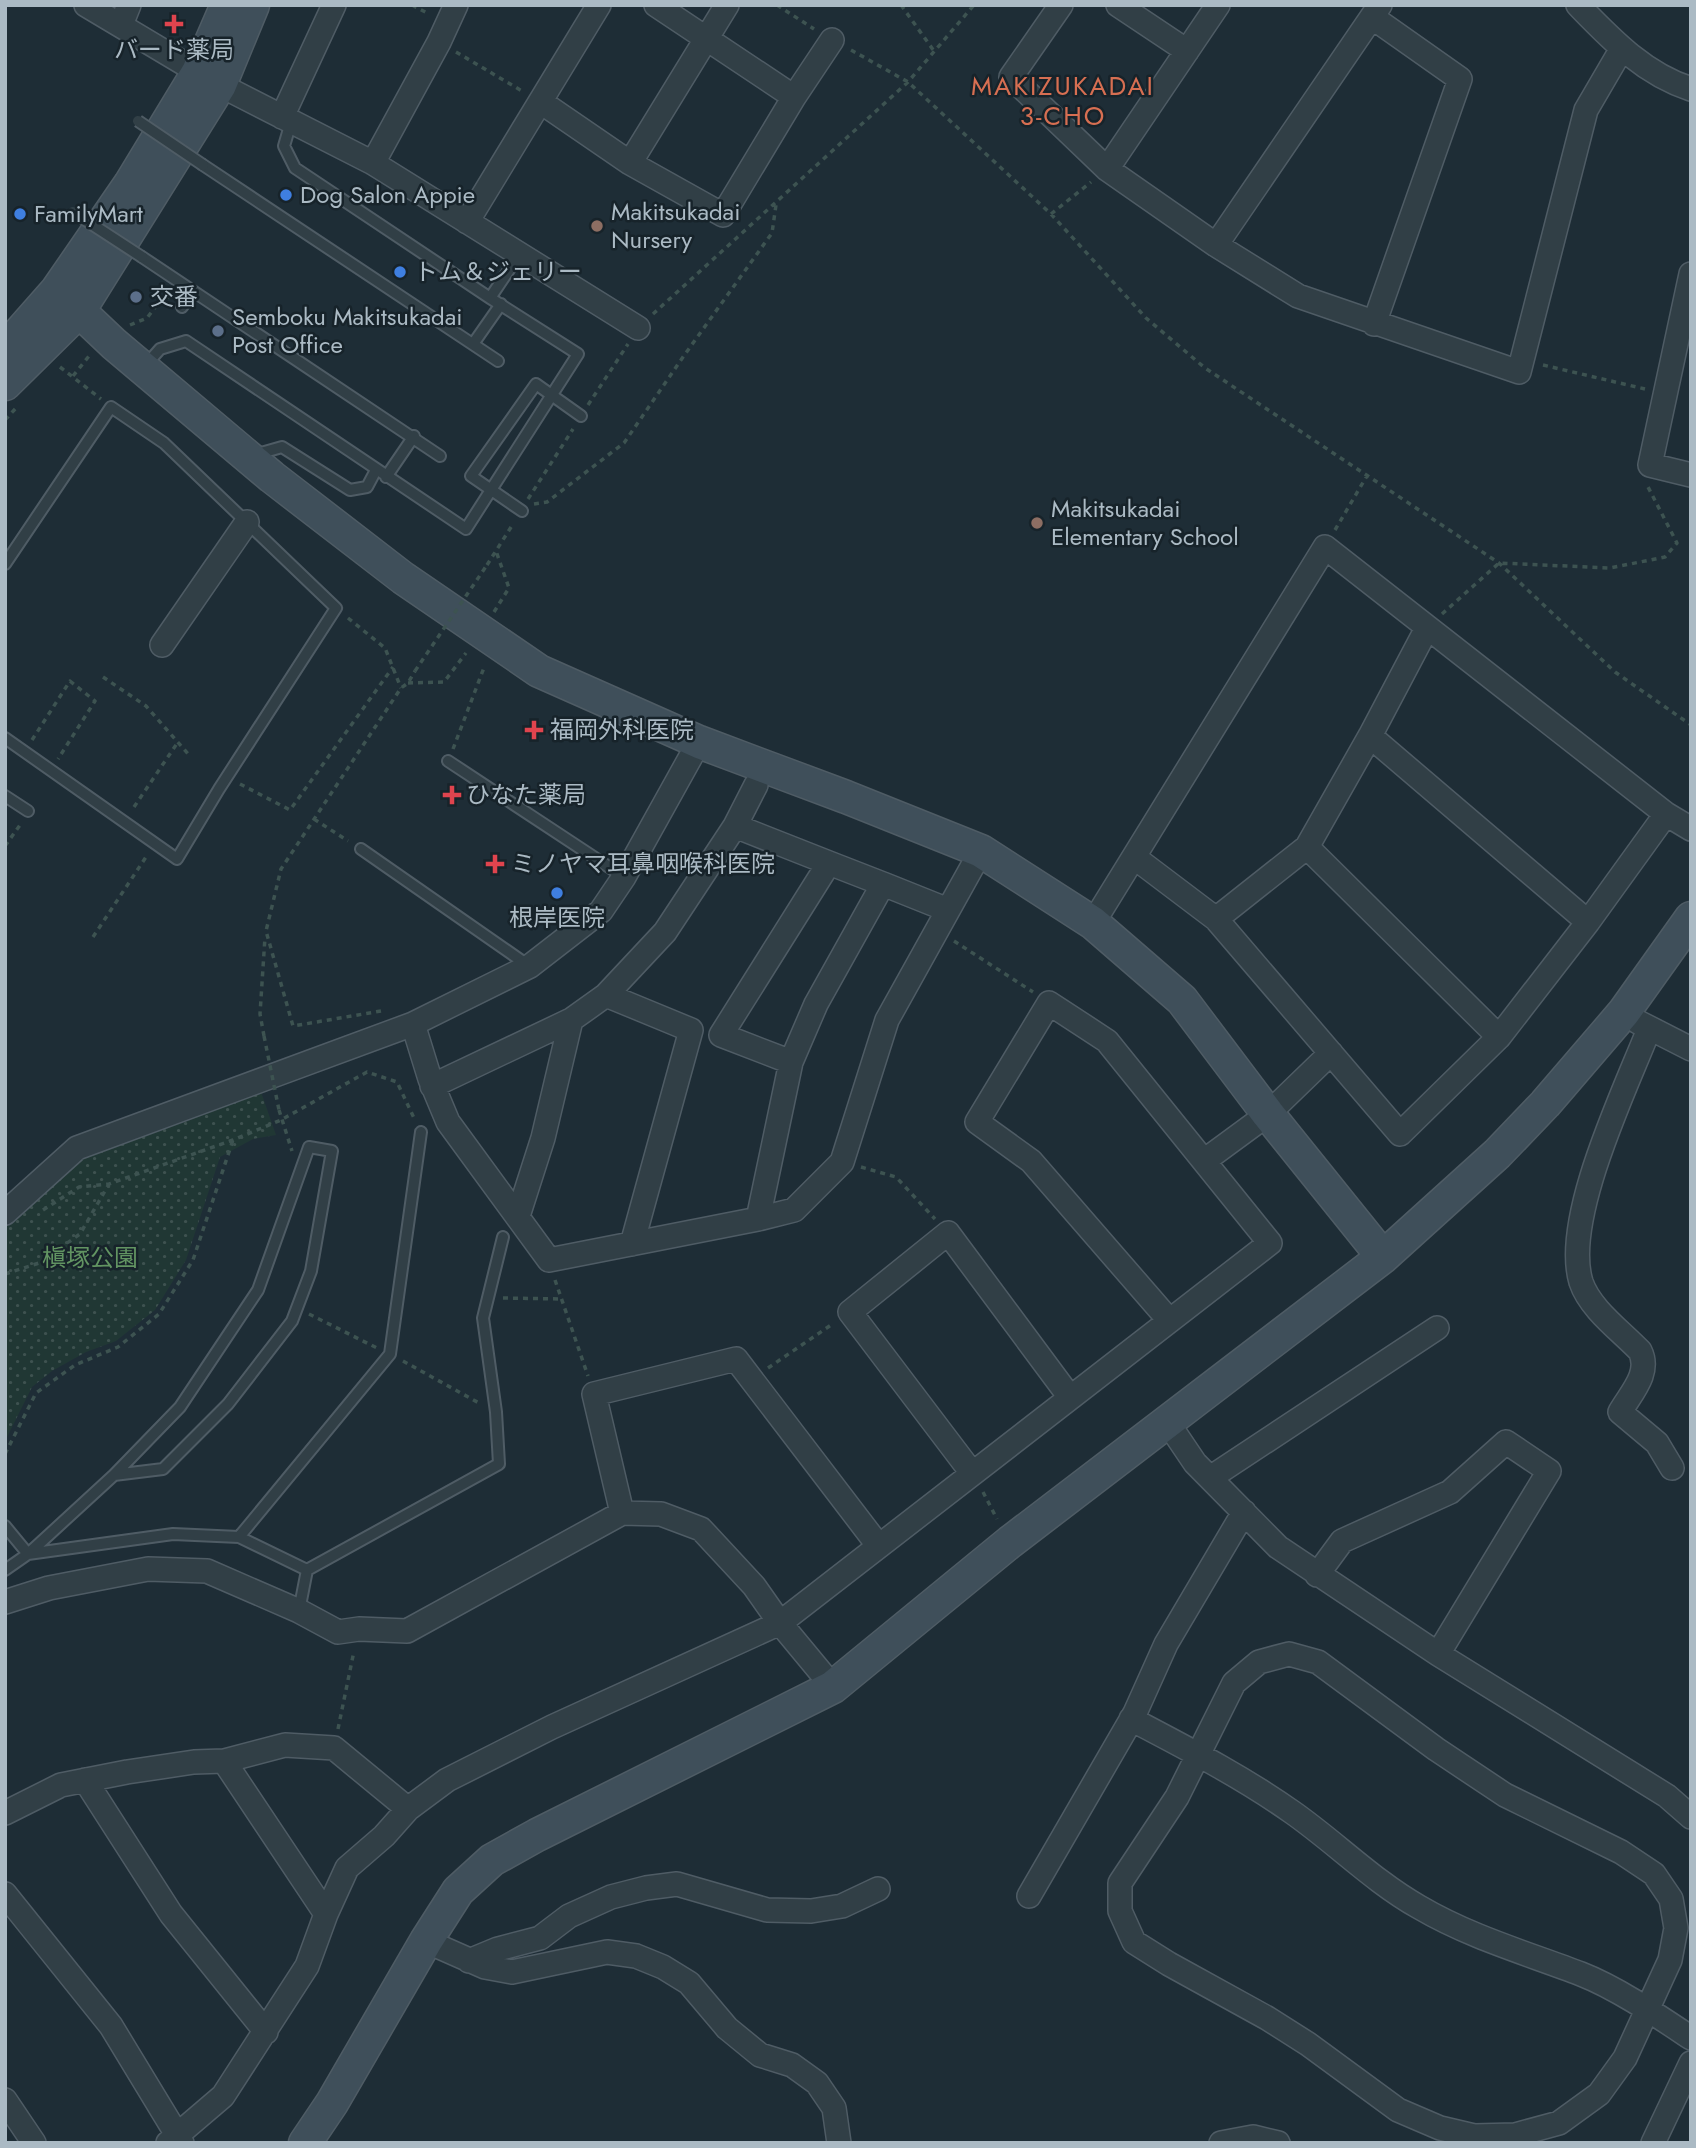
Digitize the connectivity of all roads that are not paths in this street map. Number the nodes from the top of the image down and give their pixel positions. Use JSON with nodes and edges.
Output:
{"nodes":[{"id":1,"x":86,"y":5,"type":"edge"},
{"id":2,"x":227,"y":5,"type":"edge"},
{"id":3,"x":253,"y":5,"type":"edge"},
{"id":4,"x":334,"y":5,"type":"edge"},
{"id":5,"x":456,"y":5,"type":"edge"},
{"id":6,"x":599,"y":5,"type":"edge"},
{"id":7,"x":656,"y":5,"type":"edge"},
{"id":8,"x":727,"y":5,"type":"edge"},
{"id":9,"x":1061,"y":5,"type":"edge"},
{"id":10,"x":1118,"y":5,"type":"edge"},
{"id":11,"x":1217,"y":5,"type":"edge"},
{"id":12,"x":1578,"y":5,"type":"edge"},
{"id":13,"x":1376,"y":11,"type":"edge"},
{"id":14,"x":125,"y":15,"type":"edge"},
{"id":15,"x":706,"y":39,"type":"junction"},
{"id":16,"x":832,"y":40,"type":"dead end"},
{"id":17,"x":1621,"y":50,"type":"junction"},
{"id":18,"x":1187,"y":51,"type":"junction"},
{"id":19,"x":209,"y":78,"type":"junction"},
{"id":20,"x":1691,"y":89,"type":"edge"},
{"id":21,"x":794,"y":97,"type":"junction"},
{"id":22,"x":541,"y":102,"type":"junction"},
{"id":23,"x":286,"y":119,"type":"junction"},
{"id":24,"x":138,"y":121,"type":"dead end"},
{"id":25,"x":373,"y":163,"type":"junction"},
{"id":26,"x":630,"y":163,"type":"junction"},
{"id":27,"x":1107,"y":169,"type":"junction"},
{"id":28,"x":74,"y":212,"type":"dead end"},
{"id":29,"x":467,"y":222,"type":"junction"},
{"id":30,"x":1216,"y":245,"type":"junction"},
{"id":31,"x":519,"y":255,"type":"junction"},
{"id":32,"x":1691,"y":274,"type":"edge"},
{"id":33,"x":192,"y":291,"type":"junction"},
{"id":34,"x":68,"y":300,"type":"junction"},
{"id":35,"x":495,"y":301,"type":"junction"},
{"id":36,"x":182,"y":307,"type":"road end"},
{"id":37,"x":1374,"y":324,"type":"junction"},
{"id":38,"x":638,"y":328,"type":"road end"},
{"id":39,"x":473,"y":344,"type":"junction"},
{"id":40,"x":5,"y":349,"type":"edge"},
{"id":41,"x":498,"y":361,"type":"dead end"},
{"id":42,"x":143,"y":368,"type":"junction"},
{"id":43,"x":14,"y":393,"type":"edge"},
{"id":44,"x":552,"y":395,"type":"junction"},
{"id":45,"x":581,"y":416,"type":"road end"},
{"id":46,"x":414,"y":436,"type":"junction"},
{"id":47,"x":247,"y":456,"type":"junction"},
{"id":48,"x":440,"y":456,"type":"dead end"},
{"id":49,"x":376,"y":470,"type":"junction"},
{"id":50,"x":1691,"y":475,"type":"edge"},
{"id":51,"x":386,"y":477,"type":"junction"},
{"id":52,"x":491,"y":490,"type":"junction"},
{"id":53,"x":522,"y":510,"type":"road end"},
{"id":54,"x":247,"y":522,"type":"junction"},
{"id":55,"x":5,"y":564,"type":"edge"},
{"id":56,"x":1427,"y":628,"type":"junction"},
{"id":57,"x":162,"y":645,"type":"dead end"},
{"id":58,"x":1370,"y":736,"type":"junction"},
{"id":59,"x":5,"y":738,"type":"edge"},
{"id":60,"x":699,"y":742,"type":"junction"},
{"id":61,"x":448,"y":761,"type":"road end"},
{"id":62,"x":756,"y":785,"type":"dead end"},
{"id":63,"x":5,"y":796,"type":"edge"},
{"id":64,"x":28,"y":811,"type":"road end"},
{"id":65,"x":1666,"y":814,"type":"junction"},
{"id":66,"x":735,"y":826,"type":"junction"},
{"id":67,"x":1691,"y":829,"type":"edge"},
{"id":68,"x":1307,"y":847,"type":"junction"},
{"id":69,"x":361,"y":849,"type":"road end"},
{"id":70,"x":981,"y":851,"type":"junction"},
{"id":71,"x":1134,"y":857,"type":"junction"},
{"id":72,"x":829,"y":863,"type":"junction"},
{"id":73,"x":624,"y":877,"type":"junction"},
{"id":74,"x":883,"y":884,"type":"junction"},
{"id":75,"x":1691,"y":918,"type":"edge"},
{"id":76,"x":1216,"y":919,"type":"junction"},
{"id":77,"x":943,"y":920,"type":"junction"},
{"id":78,"x":1588,"y":922,"type":"junction"},
{"id":79,"x":1093,"y":923,"type":"junction"},
{"id":80,"x":530,"y":966,"type":"junction"},
{"id":81,"x":606,"y":995,"type":"junction"},
{"id":82,"x":571,"y":1020,"type":"junction"},
{"id":83,"x":1637,"y":1021,"type":"junction"},
{"id":84,"x":412,"y":1024,"type":"junction"},
{"id":85,"x":691,"y":1030,"type":"junction"},
{"id":86,"x":721,"y":1035,"type":"junction"},
{"id":87,"x":1499,"y":1037,"type":"junction"},
{"id":88,"x":1691,"y":1049,"type":"edge"},
{"id":89,"x":1331,"y":1053,"type":"junction"},
{"id":90,"x":791,"y":1062,"type":"junction"},
{"id":91,"x":432,"y":1086,"type":"junction"},
{"id":92,"x":1268,"y":1114,"type":"junction"},
{"id":93,"x":421,"y":1132,"type":"dead end"},
{"id":94,"x":1204,"y":1161,"type":"junction"},
{"id":95,"x":5,"y":1213,"type":"edge"},
{"id":96,"x":519,"y":1216,"type":"junction"},
{"id":97,"x":758,"y":1219,"type":"junction"},
{"id":98,"x":503,"y":1237,"type":"dead end"},
{"id":99,"x":632,"y":1244,"type":"junction"},
{"id":100,"x":1383,"y":1257,"type":"junction"},
{"id":101,"x":1170,"y":1320,"type":"junction"},
{"id":102,"x":1437,"y":1328,"type":"dead end"},
{"id":103,"x":1069,"y":1396,"type":"junction"},
{"id":104,"x":1168,"y":1423,"type":"junction"},
{"id":105,"x":1672,"y":1468,"type":"dead end"},
{"id":106,"x":972,"y":1472,"type":"junction"},
{"id":107,"x":114,"y":1475,"type":"junction"},
{"id":108,"x":1210,"y":1478,"type":"junction"},
{"id":109,"x":622,"y":1513,"type":"junction"},
{"id":110,"x":1244,"y":1513,"type":"junction"},
{"id":111,"x":5,"y":1526,"type":"edge"},
{"id":112,"x":239,"y":1537,"type":"junction"},
{"id":113,"x":878,"y":1545,"type":"junction"},
{"id":114,"x":28,"y":1554,"type":"junction"},
{"id":115,"x":5,"y":1570,"type":"edge"},
{"id":116,"x":307,"y":1570,"type":"junction"},
{"id":117,"x":1317,"y":1575,"type":"junction"},
{"id":118,"x":5,"y":1602,"type":"edge"},
{"id":119,"x":299,"y":1611,"type":"junction"},
{"id":120,"x":780,"y":1623,"type":"junction"},
{"id":121,"x":1438,"y":1654,"type":"junction"},
{"id":122,"x":833,"y":1687,"type":"junction"},
{"id":123,"x":1131,"y":1719,"type":"junction"},
{"id":124,"x":1198,"y":1755,"type":"junction"},
{"id":125,"x":224,"y":1761,"type":"junction"},
{"id":126,"x":85,"y":1780,"type":"junction"},
{"id":127,"x":408,"y":1809,"type":"junction"},
{"id":128,"x":5,"y":1813,"type":"edge"},
{"id":129,"x":1691,"y":1817,"type":"edge"},
{"id":130,"x":878,"y":1889,"type":"dead end"},
{"id":131,"x":5,"y":1894,"type":"edge"},
{"id":132,"x":1030,"y":1896,"type":"dead end"},
{"id":133,"x":326,"y":1914,"type":"junction"},
{"id":134,"x":426,"y":1941,"type":"junction"},
{"id":135,"x":468,"y":1961,"type":"junction"},
{"id":136,"x":1647,"y":2010,"type":"junction"},
{"id":137,"x":265,"y":2032,"type":"junction"},
{"id":138,"x":1691,"y":2038,"type":"edge"},
{"id":139,"x":1691,"y":2063,"type":"edge"},
{"id":140,"x":5,"y":2100,"type":"edge"},
{"id":141,"x":176,"y":2140,"type":"edge"},
{"id":142,"x":34,"y":2143,"type":"edge"},
{"id":143,"x":304,"y":2143,"type":"edge"},
{"id":144,"x":839,"y":2143,"type":"edge"},
{"id":145,"x":1221,"y":2143,"type":"edge"},
{"id":146,"x":1278,"y":2143,"type":"edge"},
{"id":147,"x":1653,"y":2143,"type":"edge"}],
"edges":[{"from":1,"to":14,"type":"street"},
{"from":2,"to":19,"type":"street"},
{"from":3,"to":19,"type":"street"},
{"from":4,"to":23,"type":"street"},
{"from":5,"to":25,"type":"street"},
{"from":6,"to":22,"type":"street"},
{"from":7,"to":15,"type":"street"},
{"from":8,"to":15,"type":"street"},
{"from":9,"to":27,"type":"street"},
{"from":10,"to":18,"type":"street"},
{"from":11,"to":18,"type":"street"},
{"from":12,"to":17,"type":"street"},
{"from":13,"to":30,"type":"street"},
{"from":13,"to":37,"type":"street"},
{"from":14,"to":19,"type":"street"},
{"from":15,"to":21,"type":"street"},
{"from":15,"to":26,"type":"street"},
{"from":16,"to":21,"type":"street"},
{"from":17,"to":20,"type":"street"},
{"from":17,"to":37,"type":"street"},
{"from":18,"to":27,"type":"street"},
{"from":19,"to":23,"type":"street"},
{"from":19,"to":34,"type":"street"},
{"from":21,"to":26,"type":"street"},
{"from":22,"to":26,"type":"street"},
{"from":22,"to":29,"type":"street"},
{"from":23,"to":25,"type":"street"},
{"from":23,"to":35,"type":"lane"},
{"from":24,"to":39,"type":"lane","bridge":true},
{"from":25,"to":29,"type":"street"},
{"from":27,"to":30,"type":"street"},
{"from":28,"to":33,"type":"lane","bridge":true},
{"from":29,"to":31,"type":"street"},
{"from":30,"to":37,"type":"street"},
{"from":31,"to":35,"type":"lane"},
{"from":31,"to":38,"type":"street"},
{"from":32,"to":50,"type":"street"},
{"from":33,"to":36,"type":"lane"},
{"from":33,"to":46,"type":"lane"},
{"from":34,"to":40,"type":"street"},
{"from":34,"to":42,"type":"street"},
{"from":34,"to":43,"type":"street"},
{"from":35,"to":39,"type":"lane"},
{"from":35,"to":44,"type":"lane"},
{"from":39,"to":41,"type":"lane"},
{"from":42,"to":47,"type":"street"},
{"from":42,"to":49,"type":"lane"},
{"from":44,"to":45,"type":"lane"},
{"from":44,"to":52,"type":"lane"},
{"from":44,"to":52,"type":"lane"},
{"from":46,"to":48,"type":"lane"},
{"from":46,"to":51,"type":"lane"},
{"from":47,"to":49,"type":"lane"},
{"from":47,"to":60,"type":"street"},
{"from":49,"to":51,"type":"lane"},
{"from":51,"to":52,"type":"lane"},
{"from":52,"to":53,"type":"lane"},
{"from":54,"to":55,"type":"lane"},
{"from":54,"to":57,"type":"street"},
{"from":54,"to":59,"type":"lane"},
{"from":56,"to":58,"type":"street"},
{"from":56,"to":65,"type":"street"},
{"from":56,"to":71,"type":"street"},
{"from":58,"to":68,"type":"street"},
{"from":58,"to":78,"type":"street"},
{"from":60,"to":70,"type":"street"},
{"from":60,"to":73,"type":"street"},
{"from":61,"to":73,"type":"lane"},
{"from":62,"to":66,"type":"street"},
{"from":63,"to":64,"type":"lane"},
{"from":65,"to":67,"type":"street"},
{"from":65,"to":78,"type":"street"},
{"from":66,"to":72,"type":"street"},
{"from":66,"to":81,"type":"street"},
{"from":68,"to":76,"type":"street"},
{"from":68,"to":87,"type":"street"},
{"from":69,"to":80,"type":"lane"},
{"from":70,"to":77,"type":"street"},
{"from":70,"to":79,"type":"street"},
{"from":71,"to":76,"type":"street"},
{"from":71,"to":79,"type":"street"},
{"from":72,"to":74,"type":"street"},
{"from":72,"to":86,"type":"street"},
{"from":73,"to":80,"type":"street"},
{"from":74,"to":77,"type":"street"},
{"from":74,"to":90,"type":"street"},
{"from":75,"to":83,"type":"street"},
{"from":76,"to":89,"type":"street"},
{"from":77,"to":97,"type":"street"},
{"from":78,"to":87,"type":"street"},
{"from":79,"to":92,"type":"street"},
{"from":80,"to":84,"type":"street"},
{"from":81,"to":82,"type":"street"},
{"from":81,"to":85,"type":"street"},
{"from":82,"to":91,"type":"street"},
{"from":82,"to":96,"type":"street"},
{"from":83,"to":88,"type":"street"},
{"from":83,"to":100,"type":"street"},
{"from":83,"to":105,"type":"street"},
{"from":84,"to":91,"type":"street"},
{"from":84,"to":95,"type":"street"},
{"from":85,"to":86,"type":"street"},
{"from":85,"to":99,"type":"street"},
{"from":86,"to":90,"type":"street"},
{"from":87,"to":89,"type":"street"},
{"from":89,"to":92,"type":"street"},
{"from":90,"to":97,"type":"street"},
{"from":91,"to":96,"type":"street"},
{"from":92,"to":94,"type":"street"},
{"from":92,"to":100,"type":"street"},
{"from":93,"to":112,"type":"lane"},
{"from":94,"to":101,"type":"street"},
{"from":94,"to":101,"type":"street"},
{"from":96,"to":99,"type":"street"},
{"from":97,"to":99,"type":"street"},
{"from":98,"to":116,"type":"lane"},
{"from":100,"to":104,"type":"street"},
{"from":101,"to":103,"type":"street"},
{"from":102,"to":108,"type":"street"},
{"from":103,"to":106,"type":"street"},
{"from":103,"to":106,"type":"street"},
{"from":104,"to":108,"type":"street"},
{"from":104,"to":122,"type":"street"},
{"from":106,"to":113,"type":"street"},
{"from":107,"to":107,"type":"lane"},
{"from":107,"to":114,"type":"lane"},
{"from":108,"to":110,"type":"street"},
{"from":109,"to":113,"type":"street"},
{"from":109,"to":119,"type":"street"},
{"from":109,"to":120,"type":"street"},
{"from":110,"to":117,"type":"street"},
{"from":110,"to":123,"type":"street"},
{"from":111,"to":114,"type":"lane"},
{"from":112,"to":114,"type":"lane"},
{"from":112,"to":116,"type":"lane"},
{"from":113,"to":120,"type":"street"},
{"from":114,"to":115,"type":"lane"},
{"from":116,"to":119,"type":"lane"},
{"from":117,"to":121,"type":"street"},
{"from":117,"to":121,"type":"street"},
{"from":118,"to":119,"type":"street"},
{"from":120,"to":122,"type":"street"},
{"from":120,"to":127,"type":"street"},
{"from":121,"to":129,"type":"street"},
{"from":122,"to":134,"type":"street"},
{"from":123,"to":124,"type":"street"},
{"from":123,"to":132,"type":"street"},
{"from":124,"to":136,"type":"street"},
{"from":124,"to":136,"type":"street"},
{"from":124,"to":136,"type":"street"},
{"from":125,"to":126,"type":"street"},
{"from":125,"to":127,"type":"street"},
{"from":125,"to":133,"type":"street"},
{"from":126,"to":128,"type":"street"},
{"from":126,"to":137,"type":"street"},
{"from":127,"to":133,"type":"street"},
{"from":130,"to":135,"type":"street"},
{"from":131,"to":141,"type":"street"},
{"from":133,"to":137,"type":"street"},
{"from":134,"to":135,"type":"street"},
{"from":134,"to":143,"type":"street"},
{"from":135,"to":144,"type":"street"},
{"from":136,"to":138,"type":"street"},
{"from":137,"to":141,"type":"street"},
{"from":139,"to":147,"type":"street"},
{"from":140,"to":142,"type":"street"},
{"from":145,"to":146,"type":"street"}]}
